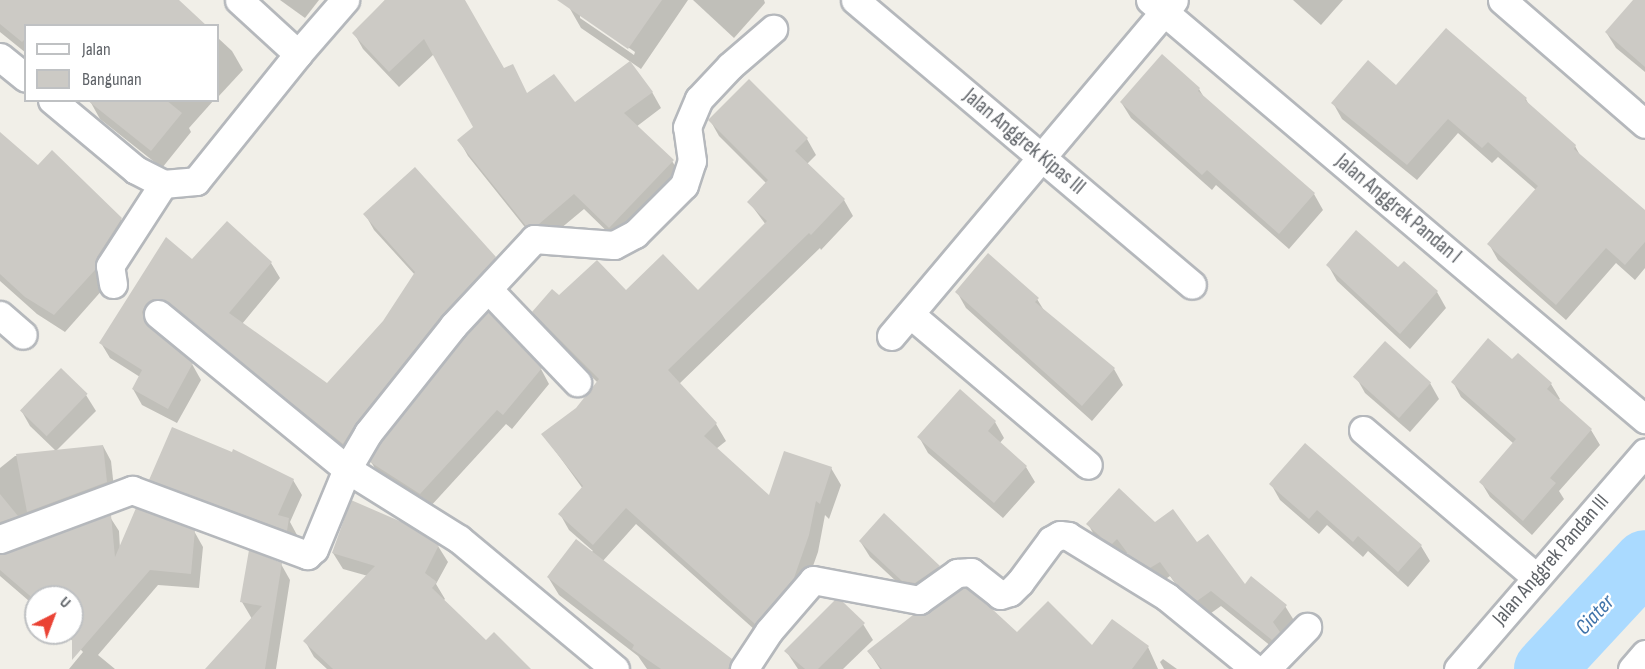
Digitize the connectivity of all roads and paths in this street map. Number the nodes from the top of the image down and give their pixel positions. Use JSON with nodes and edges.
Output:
{"nodes":[{"id":1,"x":239,"y":0,"type":"edge"},
{"id":2,"x":345,"y":0,"type":"edge"},
{"id":3,"x":855,"y":0,"type":"edge"},
{"id":4,"x":1502,"y":0,"type":"edge"},
{"id":5,"x":1163,"y":4,"type":"edge"},
{"id":6,"x":773,"y":29,"type":"dead end"},
{"id":7,"x":298,"y":54,"type":"junction"},
{"id":8,"x":0,"y":57,"type":"edge"},
{"id":9,"x":24,"y":76,"type":"edge"},
{"id":10,"x":54,"y":102,"type":"edge"},
{"id":11,"x":1645,"y":124,"type":"edge"},
{"id":12,"x":1043,"y":157,"type":"junction"},
{"id":13,"x":163,"y":184,"type":"junction"},
{"id":14,"x":113,"y":284,"type":"dead end"},
{"id":15,"x":1192,"y":285,"type":"dead end"},
{"id":16,"x":488,"y":289,"type":"junction"},
{"id":17,"x":158,"y":314,"type":"dead end"},
{"id":18,"x":910,"y":314,"type":"junction"},
{"id":19,"x":0,"y":315,"type":"edge"},
{"id":20,"x":23,"y":335,"type":"dead end"},
{"id":21,"x":891,"y":336,"type":"dead end"},
{"id":22,"x":577,"y":382,"type":"dead end"},
{"id":23,"x":1645,"y":418,"type":"edge"},
{"id":24,"x":1364,"y":430,"type":"dead end"},
{"id":25,"x":1645,"y":452,"type":"edge"},
{"id":26,"x":1088,"y":465,"type":"dead end"},
{"id":27,"x":347,"y":469,"type":"junction"},
{"id":28,"x":0,"y":539,"type":"edge"},
{"id":29,"x":1536,"y":577,"type":"junction"},
{"id":30,"x":1307,"y":627,"type":"dead end"},
{"id":31,"x":1645,"y":654,"type":"edge"},
{"id":32,"x":615,"y":669,"type":"edge"},
{"id":33,"x":744,"y":669,"type":"edge"},
{"id":34,"x":1255,"y":669,"type":"edge"},
{"id":35,"x":1266,"y":669,"type":"edge"},
{"id":36,"x":1458,"y":669,"type":"edge"},
{"id":37,"x":1632,"y":669,"type":"edge"}],
"edges":[{"from":1,"to":7,"type":"street"},
{"from":2,"to":7,"type":"street"},
{"from":3,"to":12,"type":"street","name":"Jalan Anggrek Kipas III"},
{"from":4,"to":11,"type":"street"},
{"from":5,"to":12,"type":"street"},
{"from":5,"to":23,"type":"street","name":"Jalan Anggrek Pandan I"},
{"from":6,"to":16,"type":"street"},
{"from":7,"to":13,"type":"street"},
{"from":8,"to":9,"type":"street"},
{"from":10,"to":13,"type":"street"},
{"from":12,"to":15,"type":"street","name":"Jalan Anggrek Kipas III"},
{"from":12,"to":18,"type":"street"},
{"from":13,"to":14,"type":"street"},
{"from":16,"to":22,"type":"street"},
{"from":16,"to":27,"type":"street"},
{"from":17,"to":27,"type":"street"},
{"from":18,"to":21,"type":"street"},
{"from":18,"to":26,"type":"street"},
{"from":19,"to":20,"type":"street"},
{"from":24,"to":29,"type":"street"},
{"from":25,"to":29,"type":"street","name":"Jalan Anggrek Pandan III"},
{"from":27,"to":28,"type":"street"},
{"from":27,"to":32,"type":"street"},
{"from":29,"to":36,"type":"street","name":"Jalan Anggrek Pandan III"},
{"from":30,"to":35,"type":"street"},
{"from":31,"to":37,"type":"street"},
{"from":33,"to":34,"type":"street"}]}
